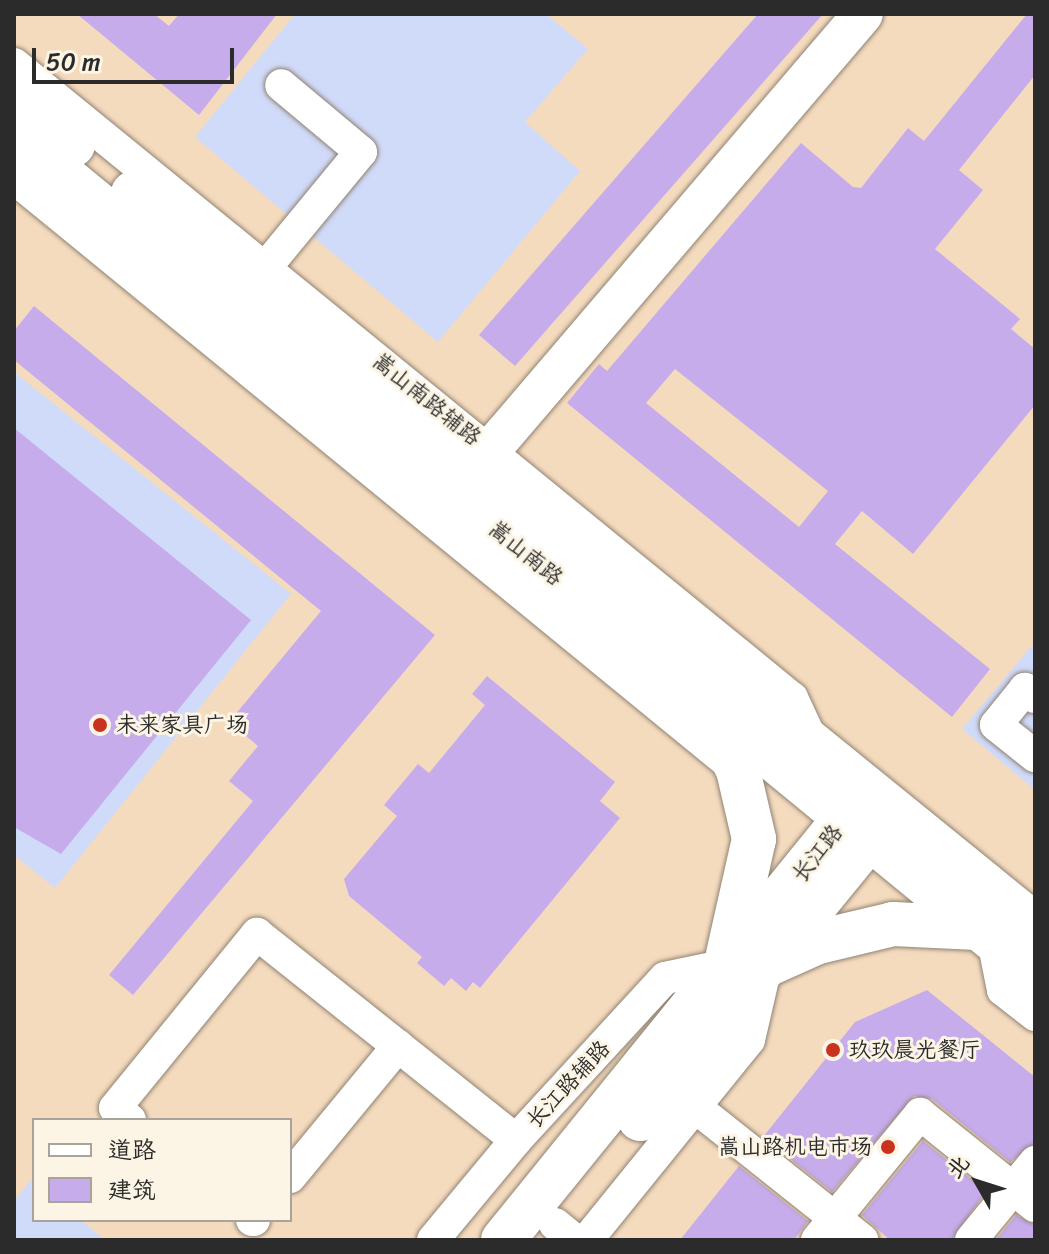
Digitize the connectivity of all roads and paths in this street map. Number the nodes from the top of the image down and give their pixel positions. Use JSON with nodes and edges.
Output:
{"nodes":[{"id":1,"x":863,"y":14,"type":"edge"},
{"id":2,"x":14,"y":64,"type":"edge"},
{"id":3,"x":281,"y":85,"type":"dead end"},
{"id":4,"x":14,"y":97,"type":"edge"},
{"id":5,"x":14,"y":135,"type":"edge"},
{"id":6,"x":14,"y":178,"type":"edge"},
{"id":7,"x":248,"y":289,"type":"junction"},
{"id":8,"x":473,"y":471,"type":"junction"},
{"id":9,"x":520,"y":548,"type":"junction"},
{"id":10,"x":525,"y":597,"type":"junction"},
{"id":11,"x":1035,"y":697,"type":"edge"},
{"id":12,"x":703,"y":701,"type":"junction"},
{"id":13,"x":1035,"y":756,"type":"edge"},
{"id":14,"x":808,"y":766,"type":"junction"},
{"id":15,"x":738,"y":770,"type":"junction"},
{"id":16,"x":865,"y":819,"type":"junction"},
{"id":17,"x":1011,"y":923,"type":"edge"},
{"id":18,"x":746,"y":966,"type":"junction"},
{"id":19,"x":1035,"y":974,"type":"edge"},
{"id":20,"x":1035,"y":1015,"type":"edge"},
{"id":21,"x":398,"y":1046,"type":"junction"},
{"id":22,"x":682,"y":1096,"type":"junction"},
{"id":23,"x":128,"y":1118,"type":"edge"},
{"id":24,"x":516,"y":1140,"type":"junction"},
{"id":25,"x":1035,"y":1162,"type":"edge"},
{"id":26,"x":489,"y":1173,"type":"junction"},
{"id":27,"x":292,"y":1175,"type":"edge"},
{"id":28,"x":1024,"y":1198,"type":"edge"},
{"id":29,"x":826,"y":1229,"type":"edge"},
{"id":30,"x":558,"y":1230,"type":"edge"},
{"id":31,"x":433,"y":1240,"type":"edge"},
{"id":32,"x":503,"y":1240,"type":"edge"},
{"id":33,"x":862,"y":1240,"type":"edge"},
{"id":34,"x":971,"y":1240,"type":"edge"}],
"edges":[{"from":1,"to":8,"type":"street"},
{"from":2,"to":7,"type":"street","name":"嵩山南路辅路"},
{"from":3,"to":7,"type":"street"},
{"from":4,"to":7,"type":"main road","name":"嵩山南路"},
{"from":5,"to":7,"type":"main road","name":"嵩山南路"},
{"from":6,"to":10,"type":"street"},
{"from":7,"to":8,"type":"main road","name":"嵩山南路"},
{"from":7,"to":8,"type":"street","name":"嵩山南路辅路"},
{"from":8,"to":9,"type":"main road","name":"嵩山南路"},
{"from":8,"to":14,"type":"main road","name":"嵩山南路"},
{"from":9,"to":10,"type":"street"},
{"from":9,"to":12,"type":"main road","name":"嵩山南路"},
{"from":10,"to":15,"type":"street"},
{"from":11,"to":13,"type":"street"},
{"from":12,"to":14,"type":"main road","name":"嵩山南路"},
{"from":12,"to":15,"type":"main road"},
{"from":14,"to":15,"type":"street"},
{"from":14,"to":16,"type":"main road","name":"嵩山南路"},
{"from":15,"to":18,"type":"main road"},
{"from":16,"to":17,"type":"main road","name":"嵩山南路"},
{"from":16,"to":18,"type":"main road","name":"长江路"},
{"from":17,"to":18,"type":"main road"},
{"from":17,"to":19,"type":"main road","name":"嵩山南路"},
{"from":17,"to":20,"type":"street"},
{"from":18,"to":22,"type":"main road","name":"长江路"},
{"from":18,"to":24,"type":"street","name":"长江路辅路"},
{"from":18,"to":30,"type":"main road","name":"长江路"},
{"from":21,"to":23,"type":"street"},
{"from":21,"to":24,"type":"street"},
{"from":21,"to":27,"type":"street"},
{"from":22,"to":29,"type":"street"},
{"from":22,"to":30,"type":"main road","name":"长江路"},
{"from":24,"to":26,"type":"street","name":"长江路辅路"},
{"from":25,"to":28,"type":"street"},
{"from":26,"to":30,"type":"street"},
{"from":26,"to":31,"type":"street","name":"长江路辅路"},
{"from":28,"to":29,"type":"street"},
{"from":28,"to":34,"type":"street"},
{"from":29,"to":33,"type":"street"},
{"from":30,"to":32,"type":"main road","name":"长江路"}]}
